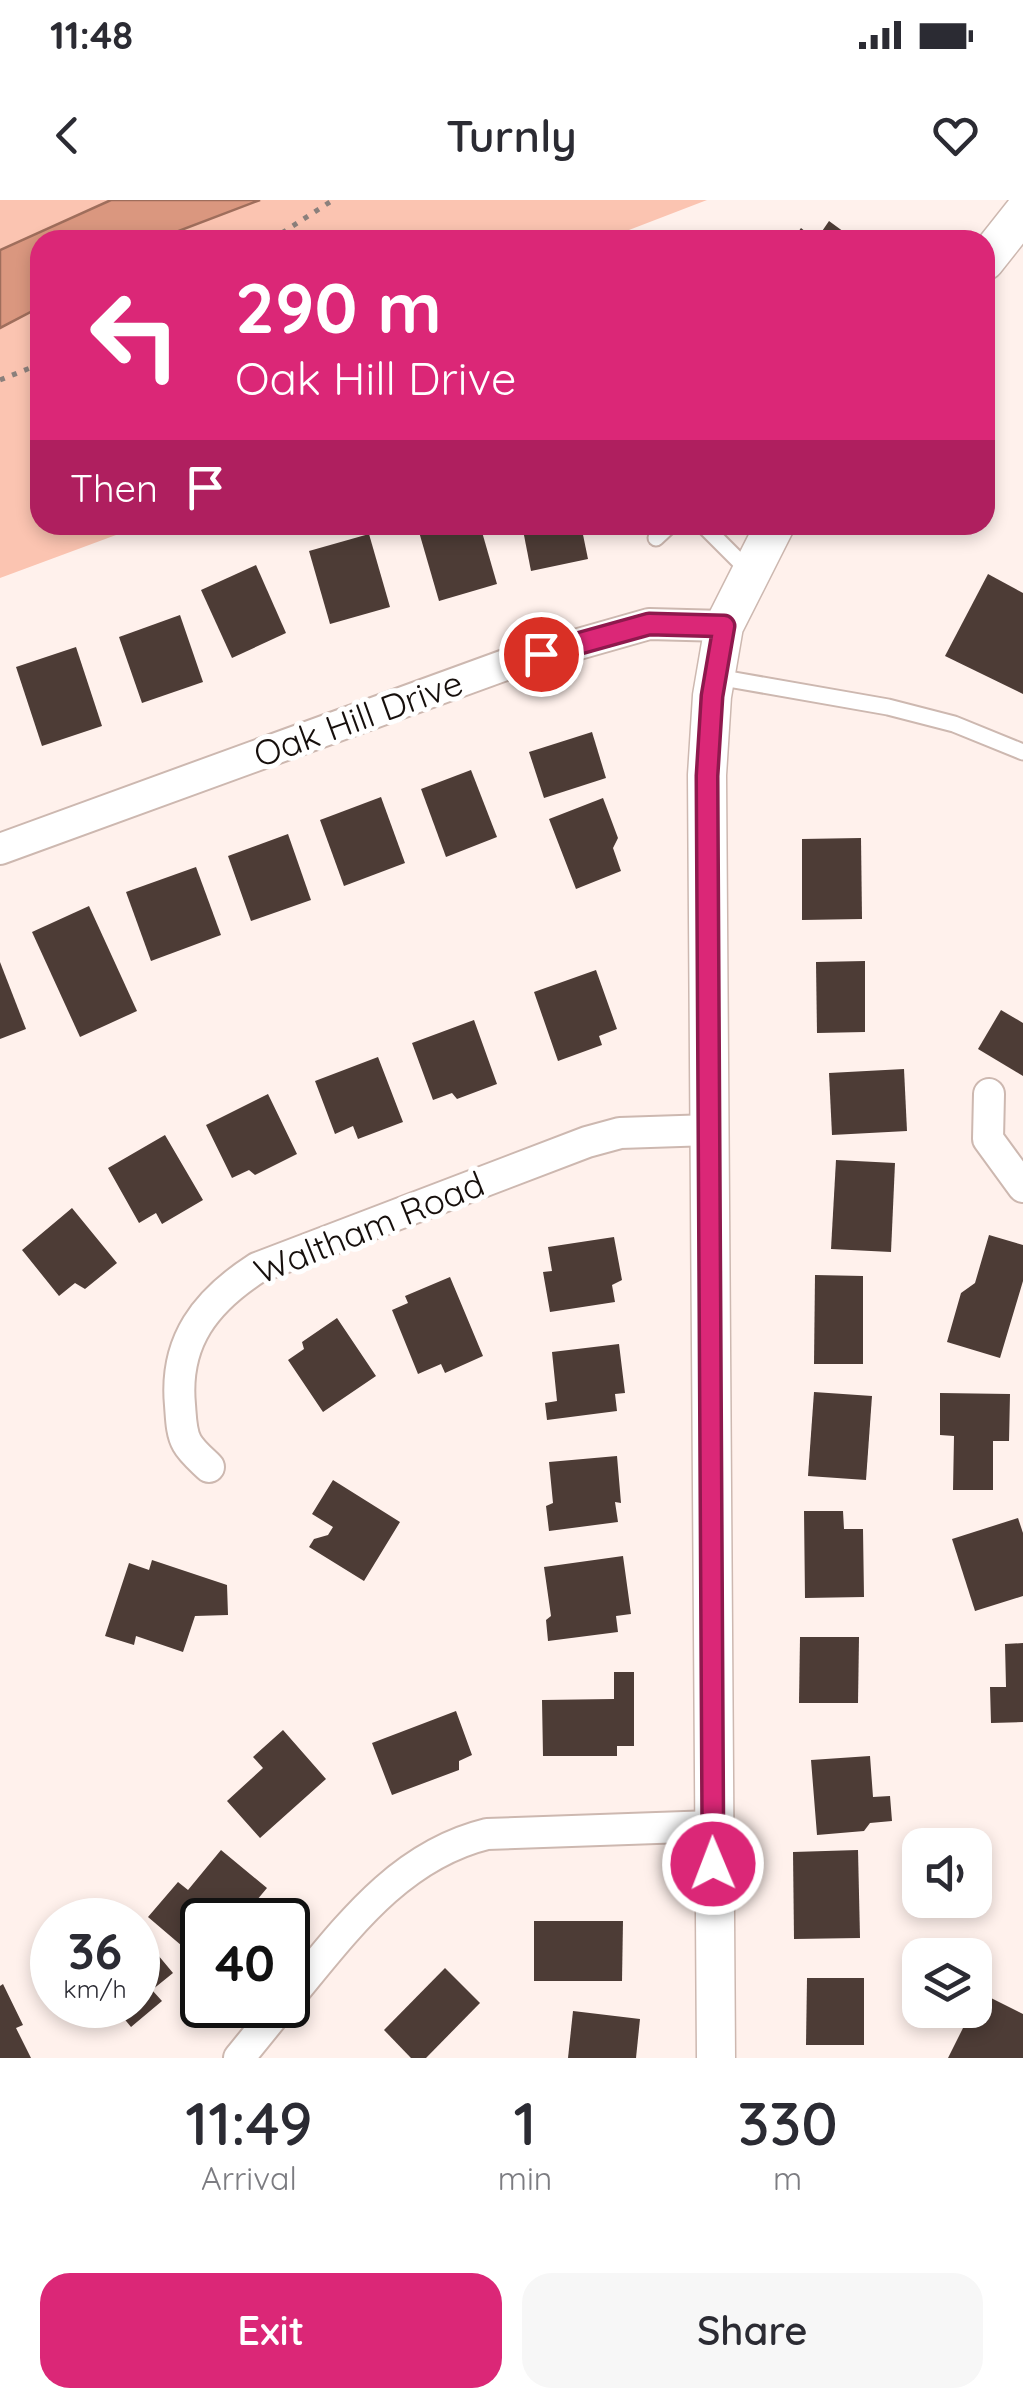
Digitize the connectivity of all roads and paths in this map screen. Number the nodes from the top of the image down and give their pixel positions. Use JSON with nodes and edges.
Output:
{"nodes":[{"id":1,"x":334,"y":200,"type":"edge"},
{"id":2,"x":1023,"y":213,"type":"edge"},
{"id":3,"x":287,"y":230,"type":"edge"},
{"id":4,"x":995,"y":248,"type":"edge"},
{"id":5,"x":30,"y":368,"type":"edge"},
{"id":6,"x":0,"y":380,"type":"edge"},
{"id":7,"x":659,"y":535,"type":"edge"},
{"id":8,"x":713,"y":535,"type":"edge"},
{"id":9,"x":769,"y":535,"type":"edge"},
{"id":10,"x":656,"y":538,"type":"dead end"},
{"id":11,"x":749,"y":571,"type":"junction"},
{"id":12,"x":724,"y":626,"type":"junction"},
{"id":13,"x":716,"y":676,"type":"junction"},
{"id":14,"x":1023,"y":752,"type":"edge"},
{"id":15,"x":0,"y":849,"type":"edge"},
{"id":16,"x":989,"y":1094,"type":"dead end"},
{"id":17,"x":710,"y":1130,"type":"junction"},
{"id":18,"x":1023,"y":1187,"type":"edge"},
{"id":19,"x":209,"y":1467,"type":"dead end"},
{"id":20,"x":713,"y":1826,"type":"junction"},
{"id":21,"x":310,"y":1973,"type":"edge"},
{"id":22,"x":263,"y":2028,"type":"edge"},
{"id":23,"x":239,"y":2058,"type":"edge"},
{"id":24,"x":716,"y":2058,"type":"edge"}],
"edges":[{"from":1,"to":3,"type":"path"},
{"from":2,"to":4,"type":"street"},
{"from":5,"to":6,"type":"path"},
{"from":7,"to":10,"type":"lane"},
{"from":8,"to":11,"type":"lane"},
{"from":9,"to":11,"type":"street"},
{"from":11,"to":12,"type":"street"},
{"from":12,"to":13,"type":"street"},
{"from":12,"to":15,"type":"street","name":"Oak Hill Drive"},
{"from":13,"to":14,"type":"lane"},
{"from":13,"to":17,"type":"street"},
{"from":16,"to":18,"type":"street"},
{"from":17,"to":19,"type":"street","name":"Waltham Road"},
{"from":17,"to":20,"type":"street"},
{"from":20,"to":21,"type":"street"},
{"from":20,"to":24,"type":"street"},
{"from":22,"to":23,"type":"street"}]}
